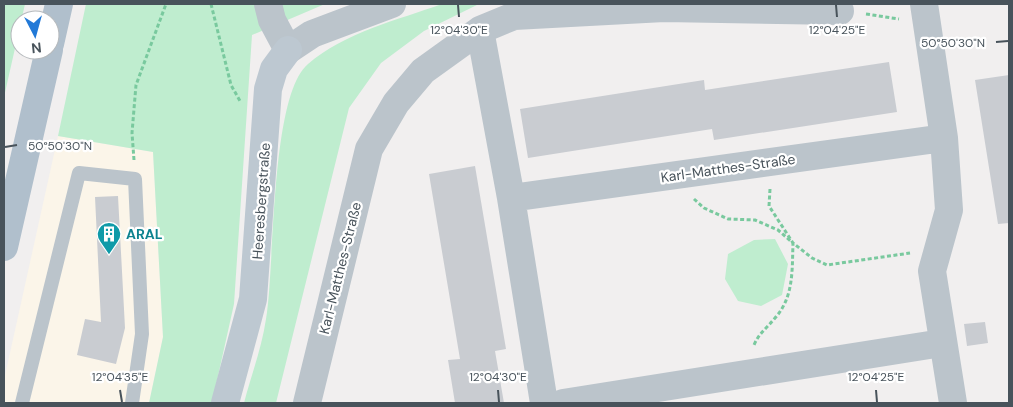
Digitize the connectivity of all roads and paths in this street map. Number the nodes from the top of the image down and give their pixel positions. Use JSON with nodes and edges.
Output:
{"nodes":[{"id":1,"x":166,"y":4,"type":"edge"},
{"id":2,"x":211,"y":4,"type":"edge"},
{"id":3,"x":268,"y":4,"type":"edge"},
{"id":4,"x":392,"y":4,"type":"edge"},
{"id":5,"x":664,"y":6,"type":"edge"},
{"id":6,"x":840,"y":11,"type":"joint"},
{"id":7,"x":925,"y":14,"type":"edge"},
{"id":8,"x":480,"y":30,"type":"junction"},
{"id":9,"x":288,"y":50,"type":"junction"},
{"id":10,"x":47,"y":60,"type":"edge"},
{"id":11,"x":268,"y":114,"type":"junction"},
{"id":12,"x":944,"y":138,"type":"junction"},
{"id":13,"x":782,"y":160,"type":"junction"},
{"id":14,"x":669,"y":176,"type":"junction"},
{"id":15,"x":135,"y":179,"type":"junction"},
{"id":16,"x":512,"y":198,"type":"junction"},
{"id":17,"x":793,"y":243,"type":"junction"},
{"id":18,"x":4,"y":247,"type":"edge"},
{"id":19,"x":938,"y":249,"type":"junction"},
{"id":20,"x":942,"y":343,"type":"junction"},
{"id":21,"x":751,"y":373,"type":"junction"},
{"id":22,"x":22,"y":403,"type":"edge"},
{"id":23,"x":132,"y":403,"type":"edge"},
{"id":24,"x":224,"y":403,"type":"edge"},
{"id":25,"x":307,"y":403,"type":"edge"},
{"id":26,"x":544,"y":403,"type":"edge"},
{"id":27,"x":563,"y":403,"type":"edge"},
{"id":28,"x":953,"y":403,"type":"edge"}],
"edges":[{"from":1,"to":15,"type":"path"},
{"from":2,"to":11,"type":"path"},
{"from":3,"to":9,"type":"street"},
{"from":4,"to":9,"type":"street"},
{"from":5,"to":6,"type":"street","name":"Karl-Matthes-Straße"},
{"from":5,"to":8,"type":"street","name":"Karl-Matthes-Straße"},
{"from":6,"to":7,"type":"path"},
{"from":7,"to":12,"type":"street"},
{"from":8,"to":16,"type":"street"},
{"from":8,"to":25,"type":"street","name":"Karl-Matthes-Straße"},
{"from":9,"to":11,"type":"street","name":"Heeresbergstraße"},
{"from":10,"to":18,"type":"main road"},
{"from":11,"to":24,"type":"street","name":"Heeresbergstraße"},
{"from":12,"to":13,"type":"street","name":"Karl-Matthes-Straße"},
{"from":12,"to":19,"type":"street"},
{"from":13,"to":14,"type":"street","name":"Karl-Matthes-Straße"},
{"from":13,"to":17,"type":"path"},
{"from":14,"to":16,"type":"street","name":"Karl-Matthes-Straße"},
{"from":14,"to":17,"type":"path"},
{"from":15,"to":22,"type":"lane"},
{"from":15,"to":23,"type":"lane"},
{"from":16,"to":26,"type":"street"},
{"from":17,"to":19,"type":"path"},
{"from":17,"to":21,"type":"path"},
{"from":19,"to":20,"type":"street"},
{"from":20,"to":21,"type":"street"},
{"from":20,"to":28,"type":"street"},
{"from":21,"to":27,"type":"street"}]}
